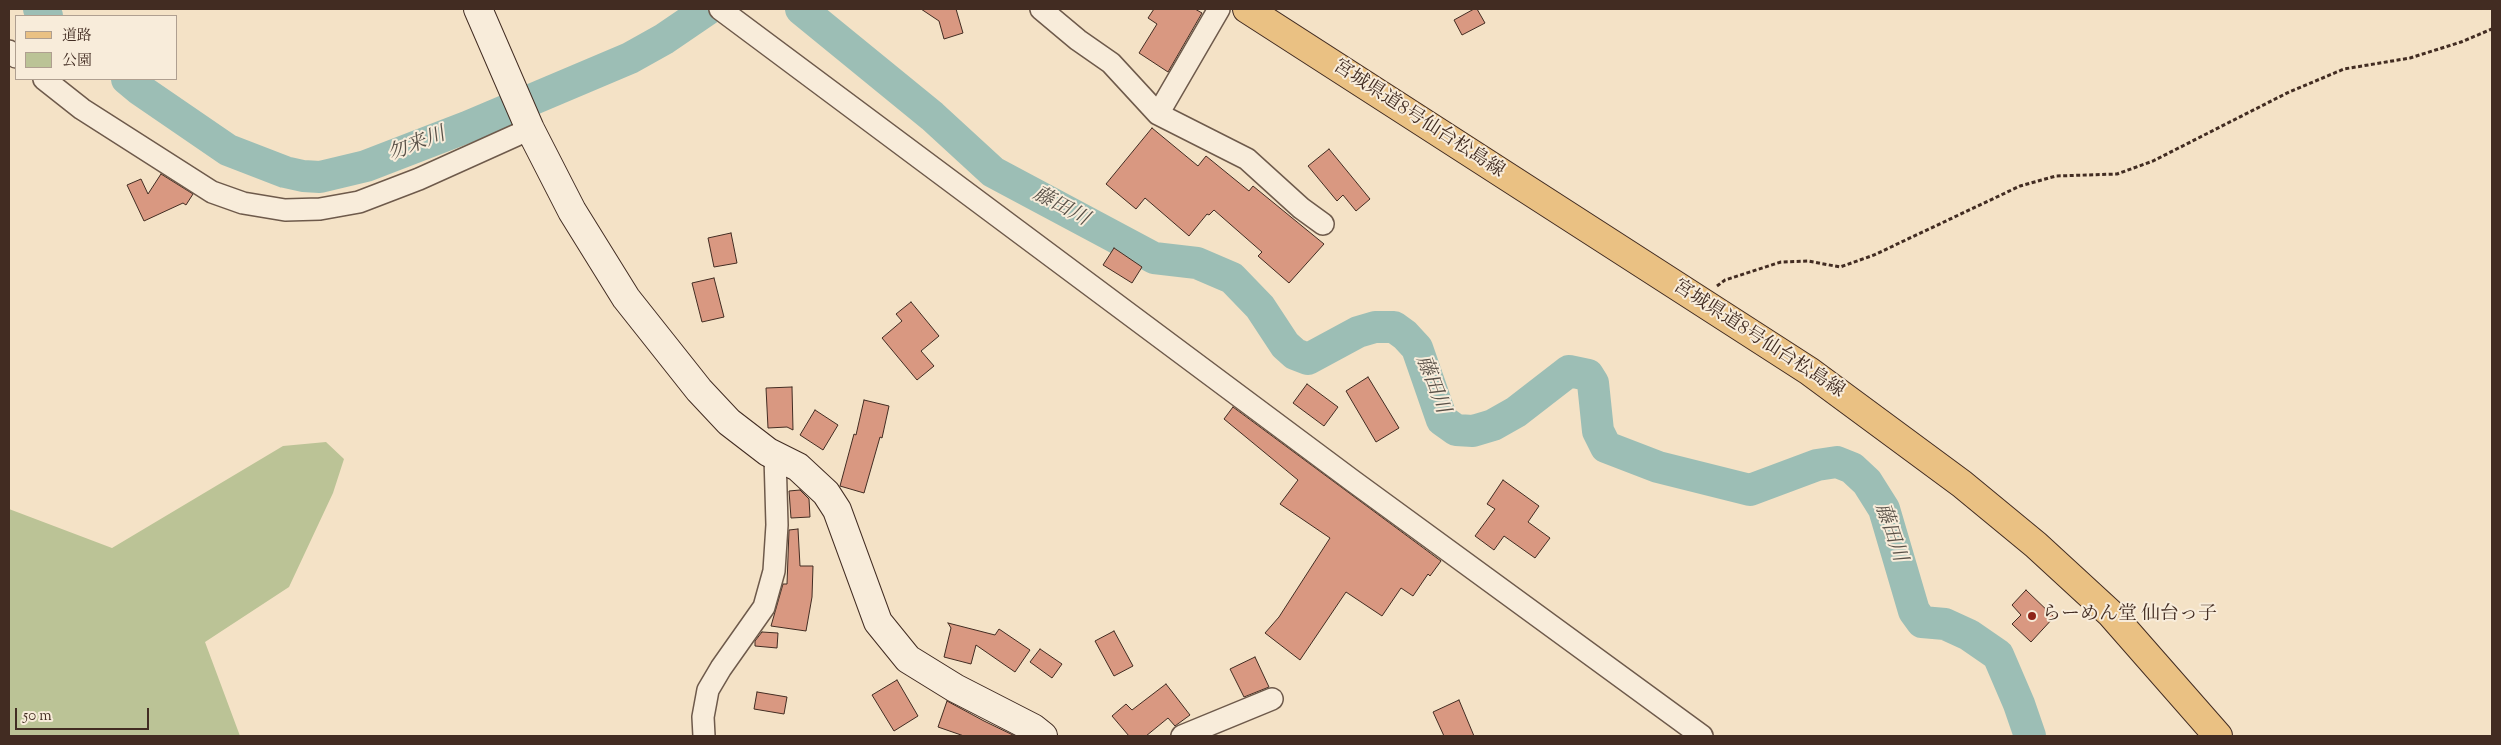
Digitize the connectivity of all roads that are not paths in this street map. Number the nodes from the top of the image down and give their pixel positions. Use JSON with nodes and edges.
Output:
{"nodes":[{"id":1,"x":478,"y":9,"type":"edge"},
{"id":2,"x":1041,"y":9,"type":"edge"},
{"id":3,"x":1219,"y":9,"type":"edge"},
{"id":4,"x":1247,"y":9,"type":"edge"},
{"id":5,"x":722,"y":10,"type":"edge"},
{"id":6,"x":45,"y":80,"type":"edge"},
{"id":7,"x":1158,"y":114,"type":"junction"},
{"id":8,"x":530,"y":129,"type":"junction"},
{"id":9,"x":1323,"y":224,"type":"dead end"},
{"id":10,"x":775,"y":456,"type":"junction"},
{"id":11,"x":1272,"y":699,"type":"dead end"},
{"id":12,"x":704,"y":736,"type":"edge"},
{"id":13,"x":1043,"y":736,"type":"edge"},
{"id":14,"x":1182,"y":736,"type":"edge"},
{"id":15,"x":1702,"y":736,"type":"edge"},
{"id":16,"x":2218,"y":736,"type":"edge"}],
"edges":[{"from":1,"to":8,"type":"street"},
{"from":2,"to":7,"type":"street"},
{"from":3,"to":7,"type":"street"},
{"from":4,"to":16,"type":"main road","name":"宮城県道8号仙台松島線"},
{"from":5,"to":15,"type":"street"},
{"from":6,"to":8,"type":"street"},
{"from":7,"to":9,"type":"street"},
{"from":8,"to":10,"type":"street"},
{"from":10,"to":12,"type":"street"},
{"from":10,"to":13,"type":"street"},
{"from":11,"to":14,"type":"street"}]}
